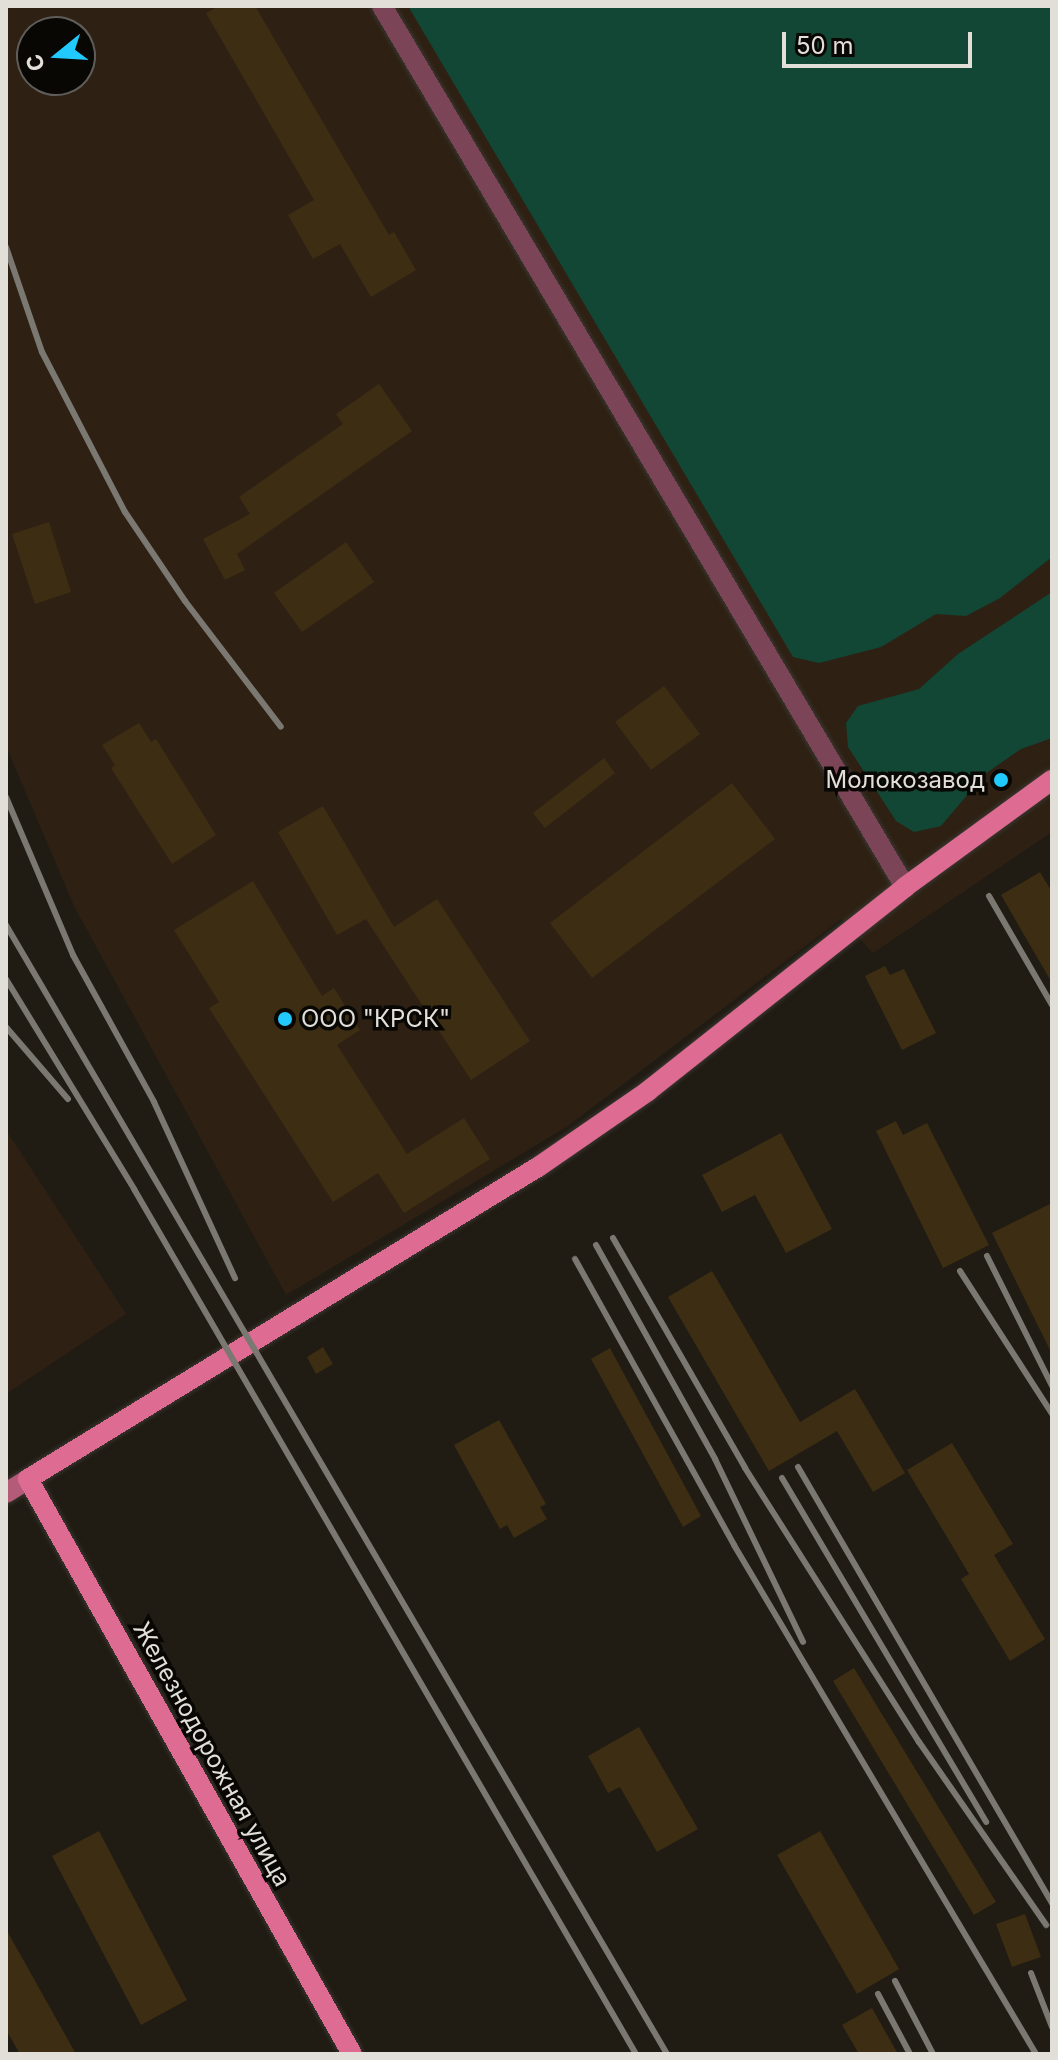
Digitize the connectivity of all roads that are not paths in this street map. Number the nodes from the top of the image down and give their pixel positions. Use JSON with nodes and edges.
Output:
{"nodes":[{"id":1,"x":382,"y":6,"type":"edge"},
{"id":2,"x":1052,"y":780,"type":"edge"},
{"id":3,"x":905,"y":887,"type":"junction"},
{"id":4,"x":28,"y":1479,"type":"junction"},
{"id":5,"x":6,"y":1493,"type":"edge"},
{"id":6,"x":352,"y":2054,"type":"edge"}],
"edges":[{"from":1,"to":3,"type":"street"},
{"from":2,"to":3,"type":"main road"},
{"from":3,"to":4,"type":"main road"},
{"from":4,"to":5,"type":"main road"},
{"from":4,"to":6,"type":"main road","name":"Железнодорожная улица"}]}
